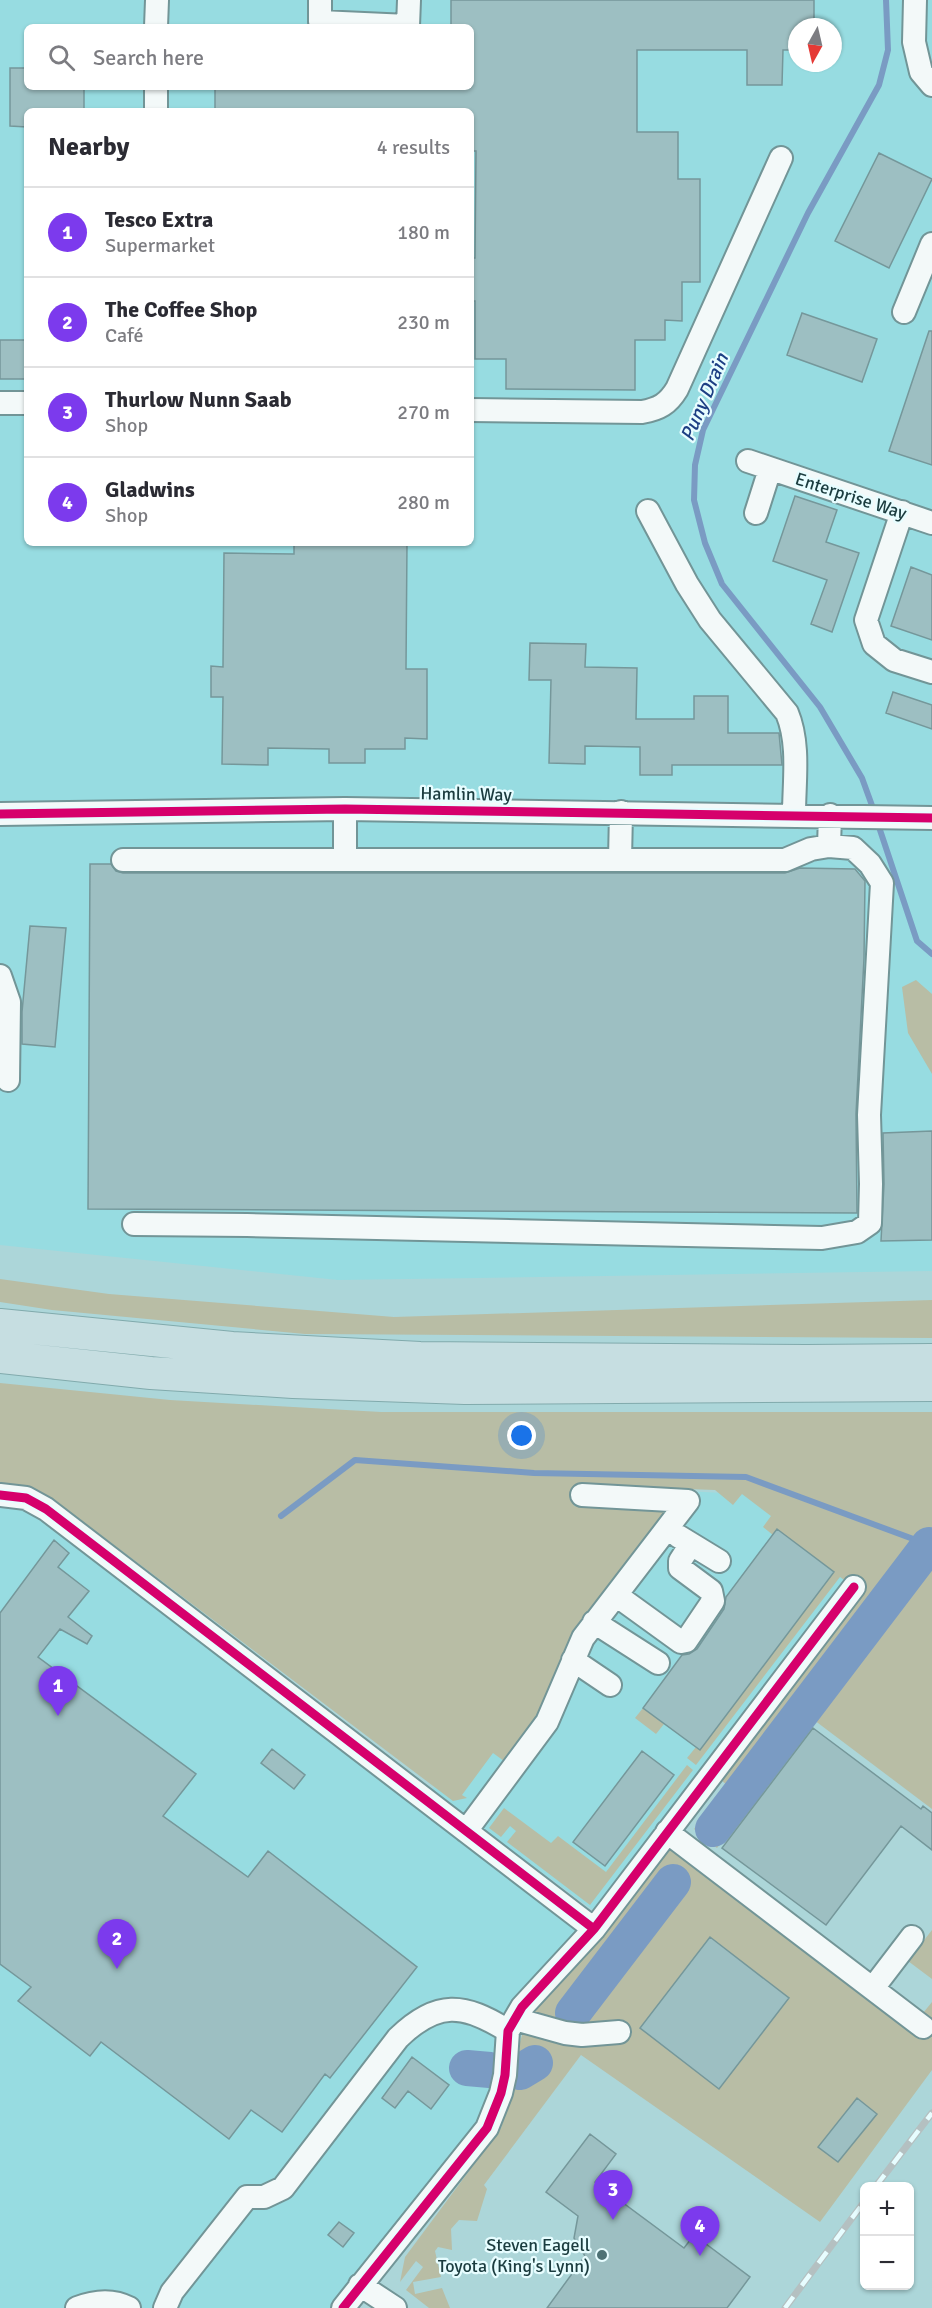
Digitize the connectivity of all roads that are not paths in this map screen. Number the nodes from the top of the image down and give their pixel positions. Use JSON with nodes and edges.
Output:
{"nodes":[{"id":1,"x":156,"y":0,"type":"edge"},
{"id":2,"x":320,"y":0,"type":"edge"},
{"id":3,"x":409,"y":0,"type":"edge"},
{"id":4,"x":915,"y":0,"type":"edge"},
{"id":5,"x":156,"y":24,"type":"edge"},
{"id":6,"x":364,"y":24,"type":"edge"},
{"id":7,"x":408,"y":24,"type":"edge"},
{"id":8,"x":932,"y":85,"type":"edge"},
{"id":9,"x":156,"y":90,"type":"edge"},
{"id":10,"x":156,"y":108,"type":"edge"},
{"id":11,"x":781,"y":158,"type":"dead end"},
{"id":12,"x":932,"y":244,"type":"edge"},
{"id":13,"x":904,"y":312,"type":"dead end"},
{"id":14,"x":0,"y":403,"type":"edge"},
{"id":15,"x":24,"y":403,"type":"edge"},
{"id":16,"x":474,"y":410,"type":"edge"},
{"id":17,"x":748,"y":461,"type":"dead end"},
{"id":18,"x":770,"y":469,"type":"junction"},
{"id":19,"x":648,"y":511,"type":"dead end"},
{"id":20,"x":902,"y":512,"type":"junction"},
{"id":21,"x":756,"y":513,"type":"dead end"},
{"id":22,"x":932,"y":523,"type":"edge"},
{"id":23,"x":932,"y":672,"type":"edge"},
{"id":24,"x":345,"y":809,"type":"junction"},
{"id":25,"x":621,"y":812,"type":"junction"},
{"id":26,"x":0,"y":814,"type":"edge"},
{"id":27,"x":794,"y":814,"type":"junction"},
{"id":28,"x":830,"y":815,"type":"junction"},
{"id":29,"x":922,"y":817,"type":"edge"},
{"id":30,"x":829,"y":846,"type":"junction"},
{"id":31,"x":123,"y":860,"type":"dead end"},
{"id":32,"x":345,"y":860,"type":"junction"},
{"id":33,"x":620,"y":860,"type":"junction"},
{"id":34,"x":0,"y":976,"type":"edge"},
{"id":35,"x":8,"y":1080,"type":"dead end"},
{"id":36,"x":134,"y":1224,"type":"dead end"},
{"id":37,"x":0,"y":1325,"type":"edge"},
{"id":38,"x":0,"y":1357,"type":"edge"},
{"id":39,"x":932,"y":1360,"type":"edge"},
{"id":40,"x":932,"y":1385,"type":"edge"},
{"id":41,"x":0,"y":1495,"type":"edge"},
{"id":42,"x":582,"y":1495,"type":"dead end"},
{"id":43,"x":667,"y":1529,"type":"junction"},
{"id":44,"x":691,"y":1544,"type":"junction"},
{"id":45,"x":720,"y":1561,"type":"dead end"},
{"id":46,"x":854,"y":1587,"type":"dead end"},
{"id":47,"x":616,"y":1595,"type":"junction"},
{"id":48,"x":594,"y":1622,"type":"junction"},
{"id":49,"x":573,"y":1660,"type":"junction"},
{"id":50,"x":658,"y":1663,"type":"dead end"},
{"id":51,"x":610,"y":1685,"type":"dead end"},
{"id":52,"x":466,"y":1831,"type":"junction"},
{"id":53,"x":667,"y":1832,"type":"junction"},
{"id":54,"x":594,"y":1929,"type":"junction"},
{"id":55,"x":912,"y":1937,"type":"dead end"},
{"id":56,"x":873,"y":1988,"type":"junction"},
{"id":57,"x":511,"y":2025,"type":"junction"},
{"id":58,"x":923,"y":2027,"type":"dead end"},
{"id":59,"x":619,"y":2032,"type":"dead end"},
{"id":60,"x":360,"y":2285,"type":"junction"},
{"id":61,"x":77,"y":2308,"type":"edge"},
{"id":62,"x":129,"y":2308,"type":"edge"},
{"id":63,"x":165,"y":2308,"type":"edge"},
{"id":64,"x":343,"y":2308,"type":"edge"},
{"id":65,"x":395,"y":2308,"type":"edge"}],
"edges":[{"from":1,"to":5,"type":"street"},
{"from":2,"to":6,"type":"street"},
{"from":3,"to":7,"type":"street"},
{"from":4,"to":8,"type":"street"},
{"from":9,"to":10,"type":"street"},
{"from":11,"to":16,"type":"street"},
{"from":12,"to":13,"type":"street"},
{"from":14,"to":15,"type":"street"},
{"from":17,"to":18,"type":"street","name":"Enterprise Way"},
{"from":18,"to":20,"type":"street","name":"Enterprise Way"},
{"from":18,"to":21,"type":"street"},
{"from":19,"to":27,"type":"street"},
{"from":20,"to":22,"type":"street","name":"Enterprise Way"},
{"from":20,"to":23,"type":"street"},
{"from":24,"to":25,"type":"street","name":"Hamlin Way"},
{"from":24,"to":26,"type":"street","name":"Hamlin Way"},
{"from":24,"to":32,"type":"street"},
{"from":25,"to":27,"type":"street","name":"Hamlin Way"},
{"from":25,"to":33,"type":"street"},
{"from":27,"to":28,"type":"street","name":"Hamlin Way"},
{"from":28,"to":29,"type":"street","name":"Hamlin Way"},
{"from":28,"to":30,"type":"street"},
{"from":30,"to":33,"type":"street"},
{"from":30,"to":36,"type":"street"},
{"from":31,"to":32,"type":"street"},
{"from":32,"to":33,"type":"street"},
{"from":34,"to":35,"type":"street"},
{"from":37,"to":39,"type":"highway"},
{"from":38,"to":40,"type":"highway"},
{"from":41,"to":52,"type":"street"},
{"from":42,"to":43,"type":"street"},
{"from":43,"to":44,"type":"street"},
{"from":43,"to":47,"type":"street"},
{"from":44,"to":45,"type":"street"},
{"from":44,"to":47,"type":"street"},
{"from":46,"to":53,"type":"street"},
{"from":47,"to":48,"type":"street"},
{"from":48,"to":49,"type":"street"},
{"from":48,"to":50,"type":"street"},
{"from":49,"to":51,"type":"street"},
{"from":49,"to":52,"type":"street"},
{"from":52,"to":54,"type":"street"},
{"from":53,"to":54,"type":"street"},
{"from":53,"to":56,"type":"street"},
{"from":54,"to":57,"type":"street"},
{"from":55,"to":56,"type":"street"},
{"from":56,"to":58,"type":"street"},
{"from":57,"to":59,"type":"street"},
{"from":57,"to":60,"type":"street"},
{"from":57,"to":63,"type":"street"},
{"from":60,"to":64,"type":"street"},
{"from":60,"to":65,"type":"street"},
{"from":61,"to":62,"type":"street"}]}
